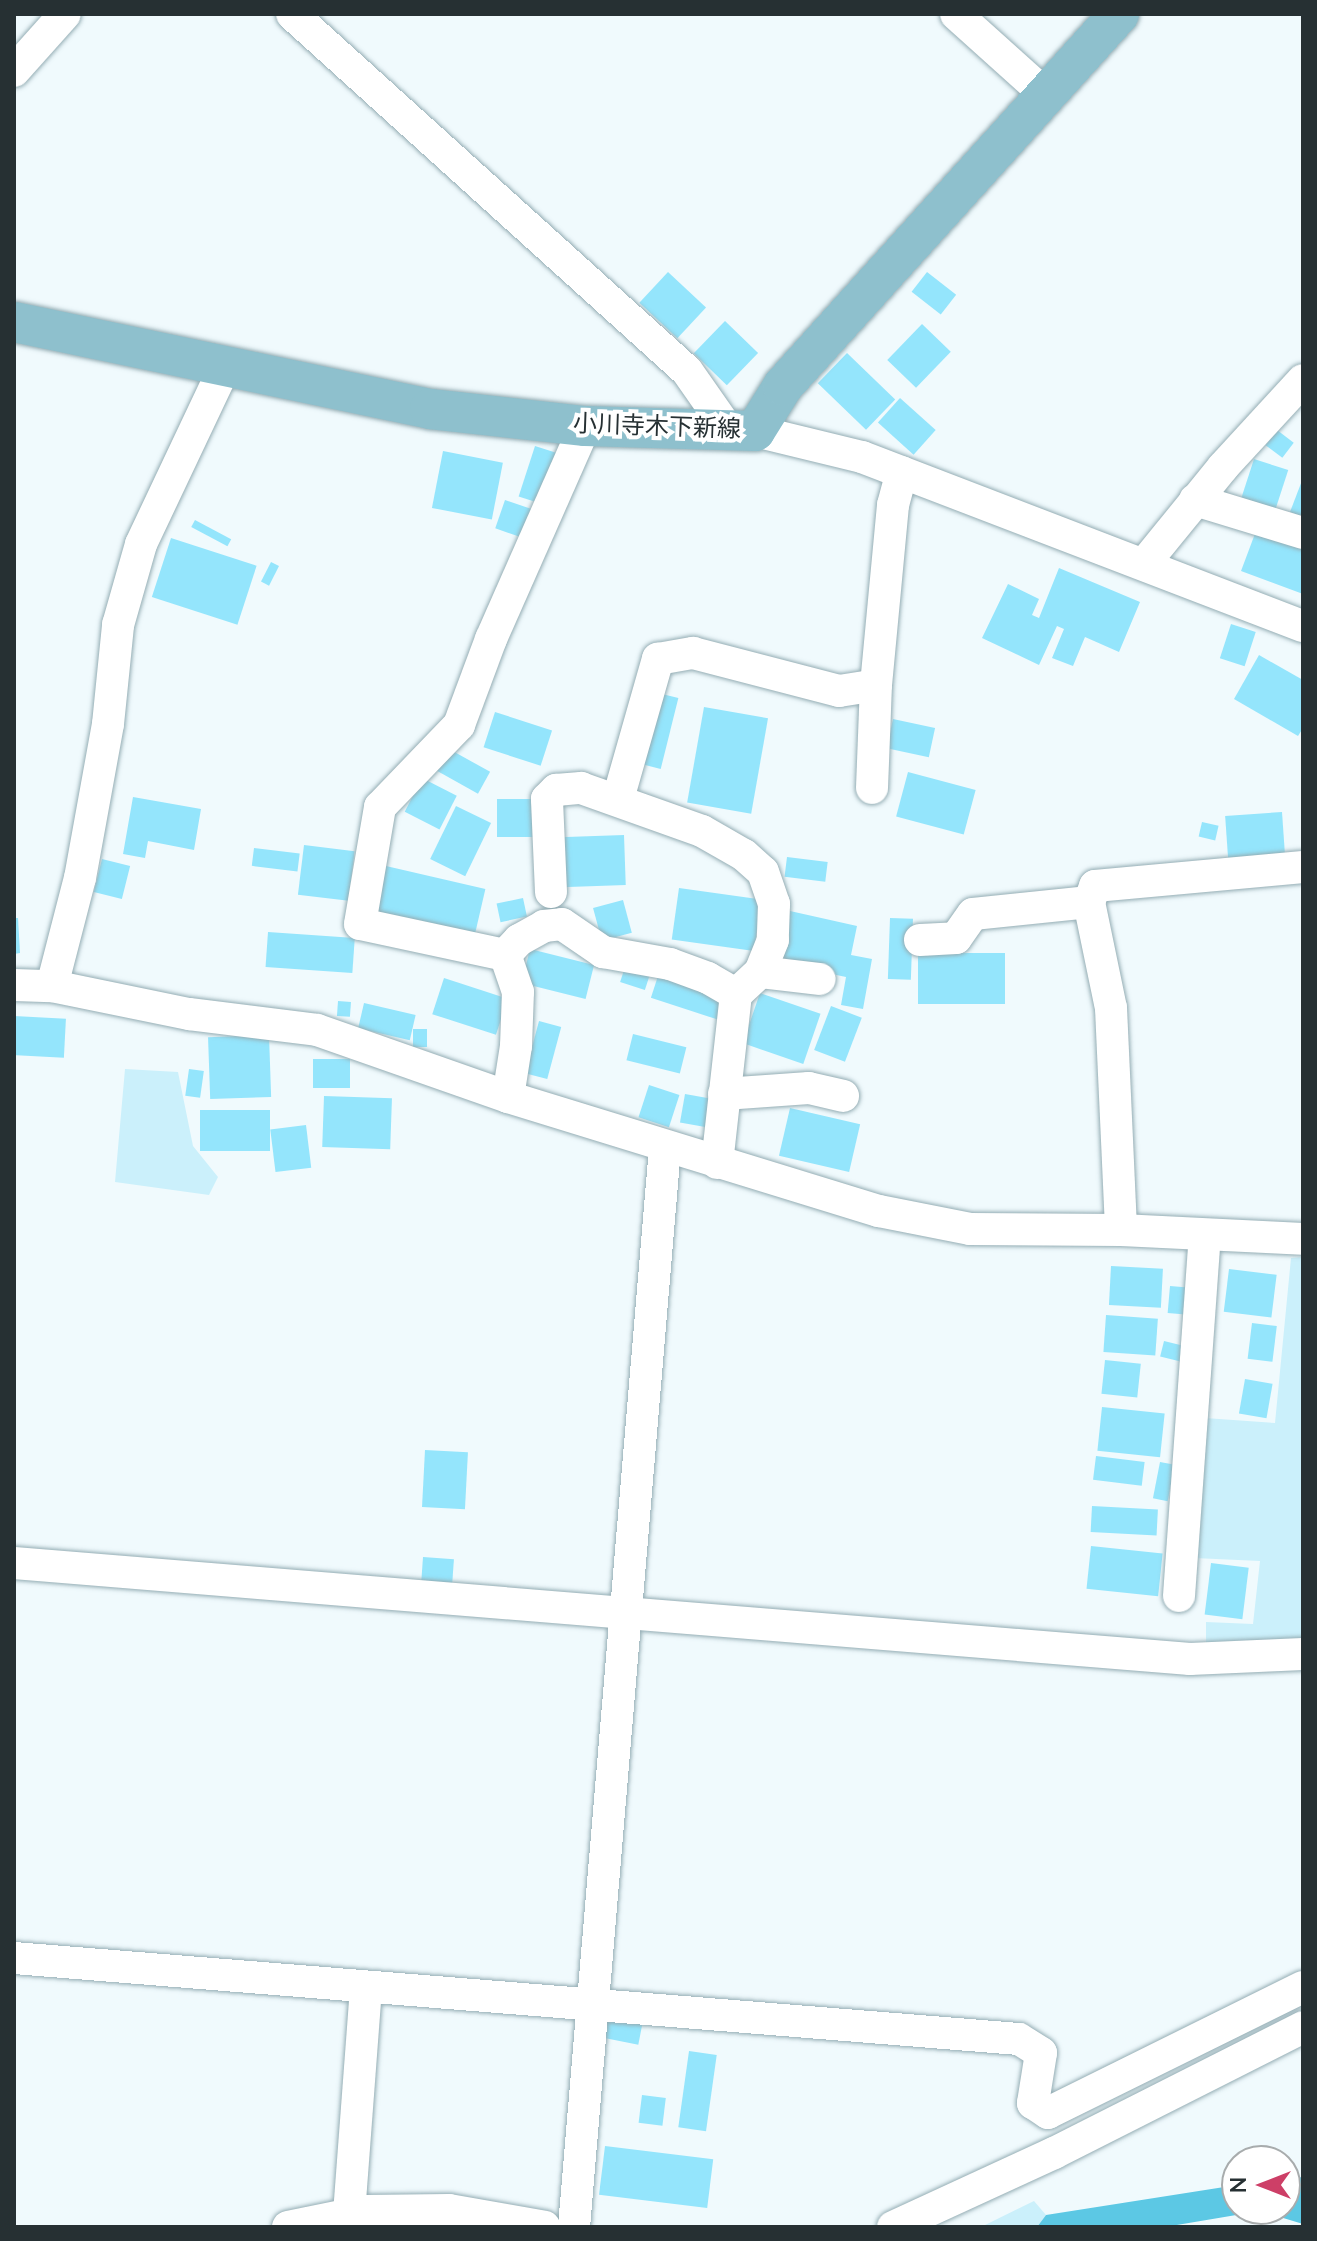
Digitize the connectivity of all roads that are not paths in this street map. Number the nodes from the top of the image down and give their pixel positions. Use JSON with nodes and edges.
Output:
{"nodes":[{"id":1,"x":65,"y":14,"type":"edge"},
{"id":2,"x":292,"y":14,"type":"edge"},
{"id":3,"x":956,"y":14,"type":"edge"},
{"id":4,"x":1119,"y":14,"type":"edge"},
{"id":5,"x":14,"y":71,"type":"edge"},
{"id":6,"x":1046,"y":95,"type":"junction"},
{"id":7,"x":14,"y":322,"type":"edge"},
{"id":8,"x":225,"y":366,"type":"junction"},
{"id":9,"x":1303,"y":380,"type":"edge"},
{"id":10,"x":585,"y":426,"type":"junction"},
{"id":11,"x":742,"y":431,"type":"junction"},
{"id":12,"x":902,"y":472,"type":"junction"},
{"id":13,"x":1195,"y":500,"type":"junction"},
{"id":14,"x":1303,"y":533,"type":"edge"},
{"id":15,"x":1144,"y":564,"type":"junction"},
{"id":16,"x":1303,"y":626,"type":"edge"},
{"id":17,"x":876,"y":685,"type":"junction"},
{"id":18,"x":872,"y":788,"type":"dead end"},
{"id":19,"x":618,"y":799,"type":"junction"},
{"id":20,"x":1303,"y":867,"type":"edge"},
{"id":21,"x":551,"y":892,"type":"dead end"},
{"id":22,"x":1089,"y":902,"type":"junction"},
{"id":23,"x":920,"y":940,"type":"dead end"},
{"id":24,"x":505,"y":955,"type":"junction"},
{"id":25,"x":760,"y":972,"type":"junction"},
{"id":26,"x":820,"y":979,"type":"dead end"},
{"id":27,"x":14,"y":985,"type":"edge"},
{"id":28,"x":52,"y":986,"type":"junction"},
{"id":29,"x":736,"y":994,"type":"junction"},
{"id":30,"x":724,"y":1094,"type":"junction"},
{"id":31,"x":843,"y":1096,"type":"dead end"},
{"id":32,"x":508,"y":1097,"type":"junction"},
{"id":33,"x":665,"y":1147,"type":"junction"},
{"id":34,"x":717,"y":1163,"type":"junction"},
{"id":35,"x":1121,"y":1230,"type":"junction"},
{"id":36,"x":1205,"y":1236,"type":"junction"},
{"id":37,"x":1303,"y":1239,"type":"edge"},
{"id":38,"x":14,"y":1563,"type":"edge"},
{"id":39,"x":1179,"y":1596,"type":"dead end"},
{"id":40,"x":627,"y":1612,"type":"junction"},
{"id":41,"x":1303,"y":1654,"type":"edge"},
{"id":42,"x":14,"y":1958,"type":"edge"},
{"id":43,"x":1303,"y":1987,"type":"edge"},
{"id":44,"x":366,"y":1988,"type":"junction"},
{"id":45,"x":594,"y":2003,"type":"junction"},
{"id":46,"x":1303,"y":2027,"type":"edge"},
{"id":47,"x":349,"y":2214,"type":"junction"},
{"id":48,"x":288,"y":2227,"type":"edge"},
{"id":49,"x":545,"y":2227,"type":"edge"},
{"id":50,"x":574,"y":2227,"type":"edge"},
{"id":51,"x":893,"y":2227,"type":"edge"}],
"edges":[{"from":1,"to":5,"type":"street"},
{"from":2,"to":11,"type":"street"},
{"from":3,"to":6,"type":"street"},
{"from":4,"to":6,"type":"main road","name":"小川寺木下新線"},
{"from":6,"to":11,"type":"main road","name":"小川寺木下新線"},
{"from":7,"to":8,"type":"main road","name":"小川寺木下新線"},
{"from":8,"to":10,"type":"main road","name":"小川寺木下新線"},
{"from":8,"to":28,"type":"street"},
{"from":9,"to":13,"type":"street"},
{"from":10,"to":11,"type":"main road","name":"小川寺木下新線"},
{"from":10,"to":24,"type":"street"},
{"from":11,"to":12,"type":"street"},
{"from":12,"to":15,"type":"street"},
{"from":12,"to":17,"type":"street"},
{"from":13,"to":14,"type":"street"},
{"from":13,"to":15,"type":"street"},
{"from":15,"to":16,"type":"street"},
{"from":17,"to":18,"type":"street"},
{"from":17,"to":19,"type":"street"},
{"from":19,"to":21,"type":"street"},
{"from":19,"to":25,"type":"street"},
{"from":20,"to":22,"type":"street"},
{"from":22,"to":23,"type":"street"},
{"from":22,"to":35,"type":"street"},
{"from":24,"to":29,"type":"street"},
{"from":24,"to":32,"type":"street"},
{"from":25,"to":26,"type":"street"},
{"from":25,"to":29,"type":"street"},
{"from":27,"to":28,"type":"street"},
{"from":28,"to":32,"type":"street"},
{"from":29,"to":30,"type":"street"},
{"from":30,"to":31,"type":"street"},
{"from":30,"to":34,"type":"street"},
{"from":32,"to":33,"type":"street"},
{"from":33,"to":34,"type":"street"},
{"from":33,"to":40,"type":"street"},
{"from":34,"to":35,"type":"street"},
{"from":35,"to":36,"type":"street"},
{"from":36,"to":37,"type":"street"},
{"from":36,"to":39,"type":"street"},
{"from":38,"to":40,"type":"street"},
{"from":40,"to":41,"type":"street"},
{"from":40,"to":45,"type":"street"},
{"from":42,"to":44,"type":"street"},
{"from":43,"to":45,"type":"street"},
{"from":44,"to":45,"type":"street"},
{"from":44,"to":47,"type":"street"},
{"from":45,"to":50,"type":"street"},
{"from":46,"to":51,"type":"street"},
{"from":47,"to":48,"type":"street"},
{"from":47,"to":49,"type":"street"}]}
